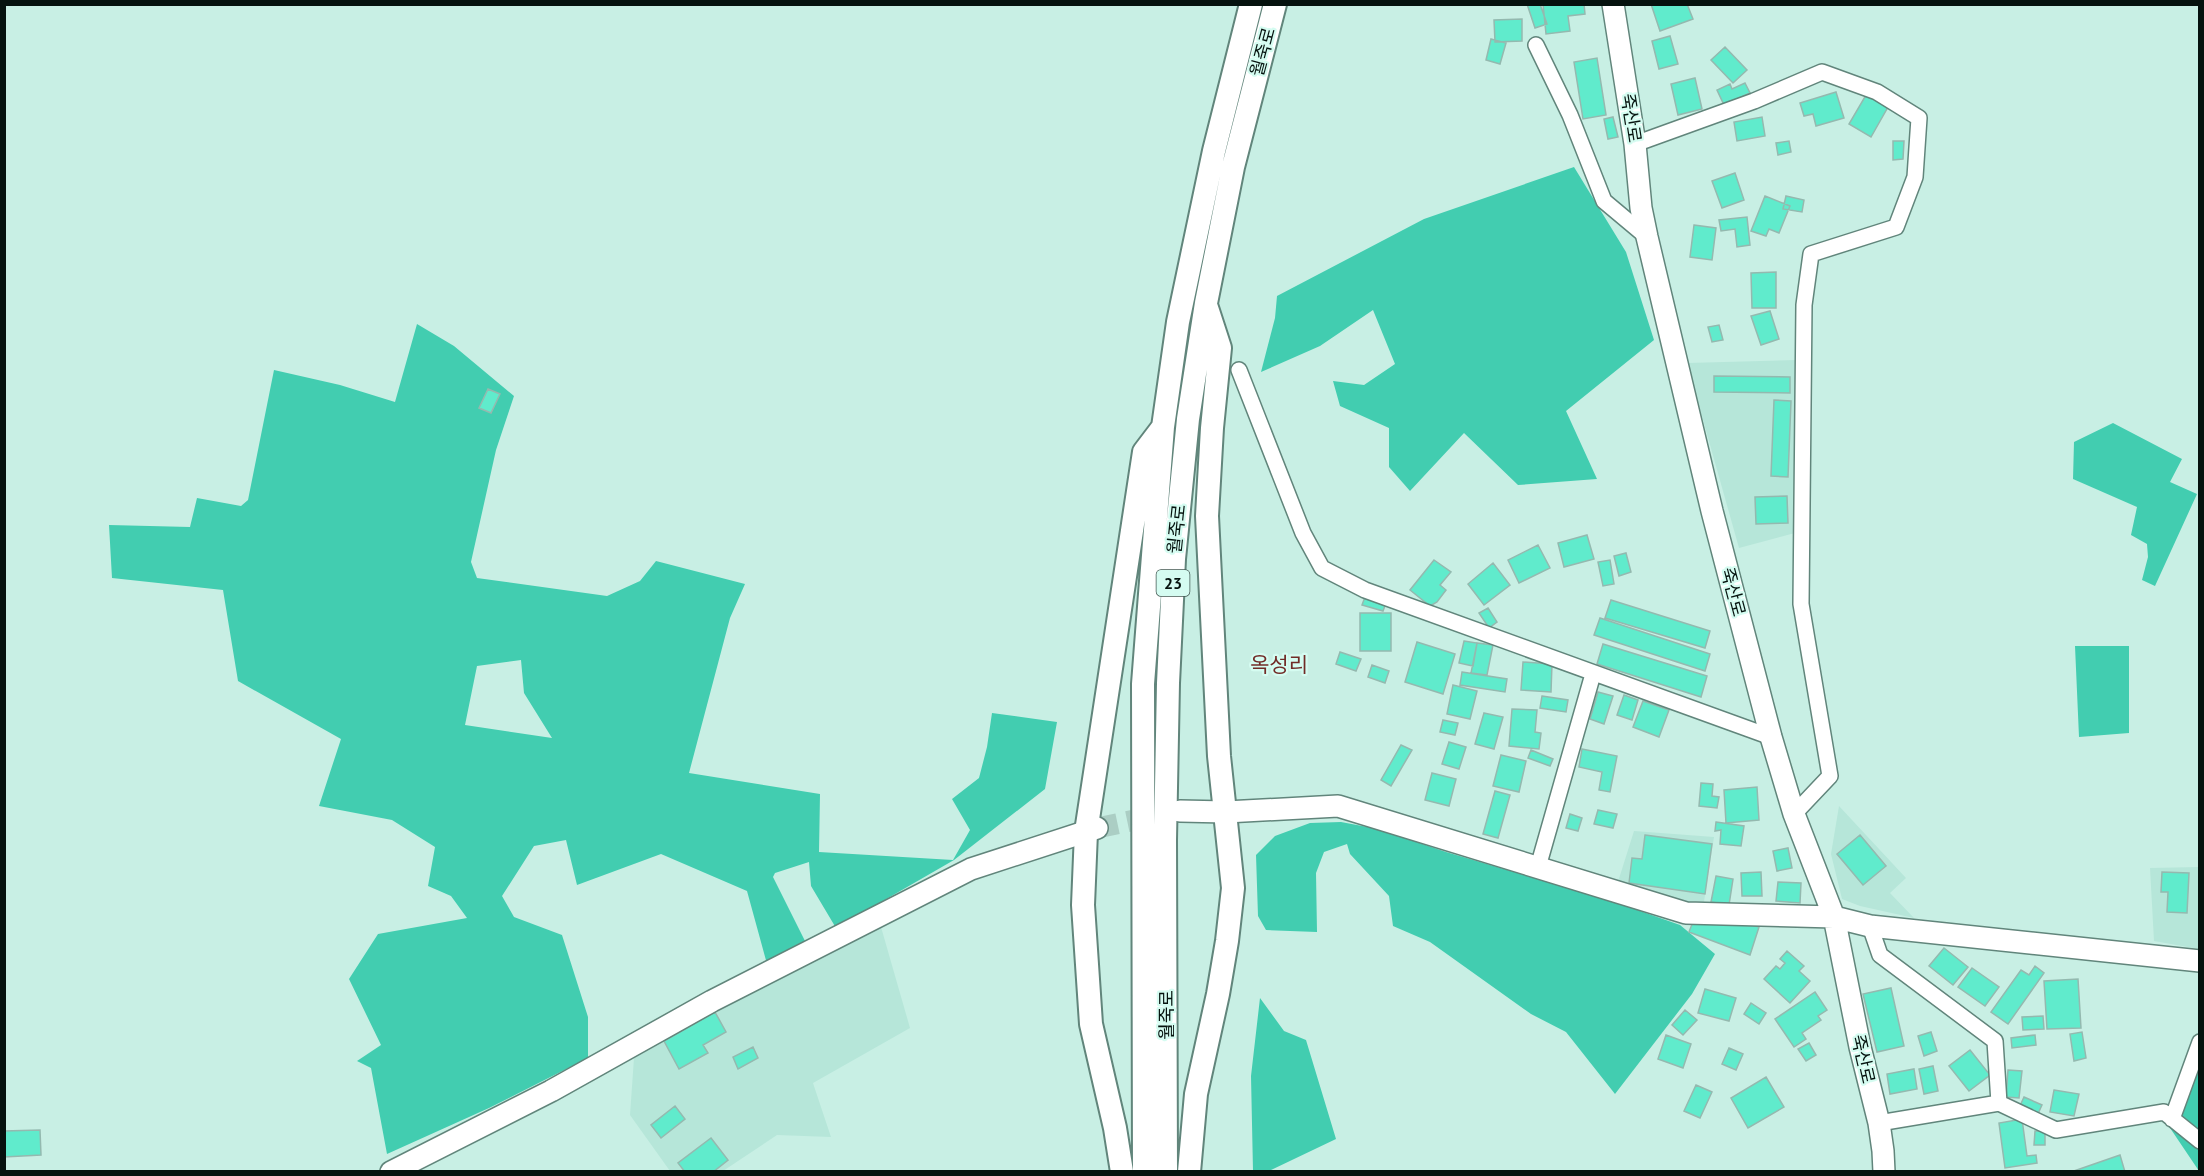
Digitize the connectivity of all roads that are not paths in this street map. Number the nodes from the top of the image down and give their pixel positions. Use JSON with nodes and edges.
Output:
{"nodes":[{"id":1,"x":1251,"y":4,"type":"edge"},
{"id":2,"x":1275,"y":4,"type":"edge"},
{"id":3,"x":1613,"y":4,"type":"edge"},
{"id":4,"x":1536,"y":45,"type":"dead end"},
{"id":5,"x":1635,"y":144,"type":"junction"},
{"id":6,"x":1647,"y":237,"type":"junction"},
{"id":7,"x":1206,"y":303,"type":"junction"},
{"id":8,"x":1239,"y":370,"type":"dead end"},
{"id":9,"x":1163,"y":427,"type":"junction"},
{"id":10,"x":1593,"y":674,"type":"junction"},
{"id":11,"x":1771,"y":736,"type":"junction"},
{"id":12,"x":1180,"y":811,"type":"tunnel mouth"},
{"id":13,"x":1226,"y":812,"type":"junction"},
{"id":14,"x":1794,"y":814,"type":"junction"},
{"id":15,"x":1091,"y":830,"type":"junction"},
{"id":16,"x":1538,"y":867,"type":"junction"},
{"id":17,"x":1834,"y":917,"type":"junction"},
{"id":18,"x":1870,"y":926,"type":"junction"},
{"id":19,"x":2199,"y":961,"type":"edge"},
{"id":20,"x":2199,"y":1042,"type":"edge"},
{"id":21,"x":1999,"y":1103,"type":"junction"},
{"id":22,"x":2172,"y":1119,"type":"junction"},
{"id":23,"x":1879,"y":1123,"type":"junction"},
{"id":24,"x":2199,"y":1141,"type":"edge"},
{"id":25,"x":391,"y":1172,"type":"edge"},
{"id":26,"x":1122,"y":1172,"type":"edge"},
{"id":27,"x":1144,"y":1172,"type":"edge"},
{"id":28,"x":1166,"y":1172,"type":"edge"},
{"id":29,"x":1189,"y":1172,"type":"edge"},
{"id":30,"x":1884,"y":1172,"type":"edge"}],
"edges":[{"from":1,"to":9,"type":"main road","name":"월죽로","number":"23"},
{"from":2,"to":7,"type":"main road","name":"월죽로","number":"23"},
{"from":3,"to":5,"type":"street","name":"죽산로"},
{"from":4,"to":6,"type":"street"},
{"from":5,"to":6,"type":"street","name":"죽산로"},
{"from":5,"to":14,"type":"street"},
{"from":6,"to":11,"type":"street","name":"죽산로"},
{"from":7,"to":13,"type":"main road"},
{"from":7,"to":28,"type":"main road","name":"월죽로","number":"23"},
{"from":8,"to":10,"type":"street"},
{"from":9,"to":15,"type":"main road"},
{"from":9,"to":27,"type":"main road","name":"월죽로","number":"23"},
{"from":10,"to":11,"type":"street"},
{"from":10,"to":16,"type":"street"},
{"from":11,"to":14,"type":"street","name":"죽산로"},
{"from":12,"to":13,"type":"street"},
{"from":13,"to":16,"type":"street"},
{"from":13,"to":29,"type":"main road"},
{"from":14,"to":17,"type":"street","name":"죽산로"},
{"from":15,"to":25,"type":"street"},
{"from":15,"to":26,"type":"main road"},
{"from":16,"to":17,"type":"street"},
{"from":17,"to":18,"type":"street"},
{"from":17,"to":23,"type":"street","name":"죽산로"},
{"from":18,"to":19,"type":"street"},
{"from":18,"to":21,"type":"street"},
{"from":20,"to":22,"type":"street"},
{"from":21,"to":22,"type":"street"},
{"from":21,"to":23,"type":"street"},
{"from":22,"to":24,"type":"street"},
{"from":23,"to":30,"type":"street","name":"죽산로"}]}
